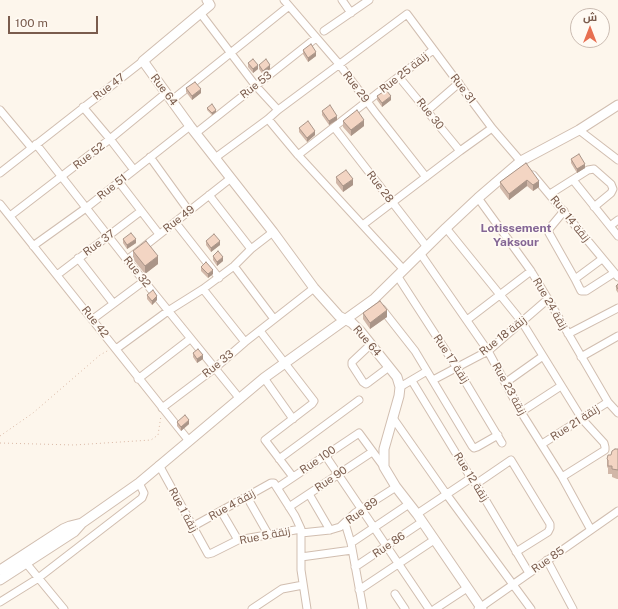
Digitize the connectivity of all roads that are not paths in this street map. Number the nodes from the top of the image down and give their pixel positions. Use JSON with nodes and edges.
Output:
{"nodes":[{"id":1,"x":284,"y":0,"type":"edge"},
{"id":2,"x":342,"y":0,"type":"edge"},
{"id":3,"x":369,"y":0,"type":"edge"},
{"id":4,"x":211,"y":2,"type":"edge"},
{"id":5,"x":289,"y":6,"type":"junction"},
{"id":6,"x":351,"y":13,"type":"junction"},
{"id":7,"x":201,"y":14,"type":"junction"},
{"id":8,"x":324,"y":31,"type":"dead end"},
{"id":9,"x":316,"y":38,"type":"junction"},
{"id":10,"x":433,"y":50,"type":"junction"},
{"id":11,"x":231,"y":53,"type":"junction"},
{"id":12,"x":142,"y":61,"type":"junction"},
{"id":13,"x":339,"y":64,"type":"junction"},
{"id":14,"x":400,"y":77,"type":"junction"},
{"id":15,"x":459,"y":83,"type":"junction"},
{"id":16,"x":255,"y":85,"type":"junction"},
{"id":17,"x":169,"y":97,"type":"junction"},
{"id":18,"x":367,"y":102,"type":"junction"},
{"id":19,"x":618,"y":105,"type":"edge"},
{"id":20,"x":83,"y":107,"type":"junction"},
{"id":21,"x":0,"y":110,"type":"edge"},
{"id":22,"x":278,"y":110,"type":"junction"},
{"id":23,"x":428,"y":110,"type":"junction"},
{"id":24,"x":268,"y":119,"type":"junction"},
{"id":25,"x":334,"y":127,"type":"junction"},
{"id":26,"x":492,"y":128,"type":"junction"},
{"id":27,"x":193,"y":129,"type":"junction"},
{"id":28,"x":579,"y":130,"type":"junction"},
{"id":29,"x":110,"y":139,"type":"junction"},
{"id":30,"x":34,"y":146,"type":"junction"},
{"id":31,"x":460,"y":151,"type":"junction"},
{"id":32,"x":298,"y":154,"type":"junction"},
{"id":33,"x":150,"y":157,"type":"junction"},
{"id":34,"x":215,"y":158,"type":"junction"},
{"id":35,"x":618,"y":160,"type":"edge"},
{"id":36,"x":521,"y":161,"type":"junction"},
{"id":37,"x":134,"y":170,"type":"junction"},
{"id":38,"x":0,"y":173,"type":"edge"},
{"id":39,"x":62,"y":177,"type":"junction"},
{"id":40,"x":426,"y":177,"type":"junction"},
{"id":41,"x":231,"y":178,"type":"junction"},
{"id":42,"x":573,"y":180,"type":"junction"},
{"id":43,"x":119,"y":182,"type":"junction"},
{"id":44,"x":550,"y":194,"type":"junction"},
{"id":45,"x":209,"y":195,"type":"junction"},
{"id":46,"x":478,"y":198,"type":"junction"},
{"id":47,"x":392,"y":202,"type":"junction"},
{"id":48,"x":0,"y":204,"type":"edge"},
{"id":49,"x":594,"y":207,"type":"junction"},
{"id":50,"x":86,"y":208,"type":"junction"},
{"id":51,"x":141,"y":211,"type":"junction"},
{"id":52,"x":189,"y":211,"type":"junction"},
{"id":53,"x":564,"y":211,"type":"junction"},
{"id":54,"x":10,"y":216,"type":"junction"},
{"id":55,"x":618,"y":220,"type":"edge"},
{"id":56,"x":175,"y":222,"type":"junction"},
{"id":57,"x":364,"y":224,"type":"junction"},
{"id":58,"x":610,"y":226,"type":"junction"},
{"id":59,"x":446,"y":228,"type":"junction"},
{"id":60,"x":273,"y":232,"type":"junction"},
{"id":61,"x":159,"y":234,"type":"junction"},
{"id":62,"x":618,"y":236,"type":"edge"},
{"id":63,"x":109,"y":237,"type":"junction"},
{"id":64,"x":33,"y":246,"type":"junction"},
{"id":65,"x":251,"y":249,"type":"junction"},
{"id":66,"x":423,"y":250,"type":"junction"},
{"id":67,"x":78,"y":258,"type":"junction"},
{"id":68,"x":602,"y":259,"type":"junction"},
{"id":69,"x":127,"y":260,"type":"junction"},
{"id":70,"x":234,"y":266,"type":"junction"},
{"id":71,"x":404,"y":270,"type":"junction"},
{"id":72,"x":531,"y":271,"type":"junction"},
{"id":73,"x":57,"y":275,"type":"junction"},
{"id":74,"x":616,"y":275,"type":"edge"},
{"id":75,"x":398,"y":277,"type":"junction"},
{"id":76,"x":219,"y":278,"type":"junction"},
{"id":77,"x":575,"y":279,"type":"junction"},
{"id":78,"x":144,"y":281,"type":"junction"},
{"id":79,"x":314,"y":288,"type":"junction"},
{"id":80,"x":203,"y":289,"type":"junction"},
{"id":81,"x":501,"y":295,"type":"junction"},
{"id":82,"x":374,"y":299,"type":"junction"},
{"id":83,"x":548,"y":299,"type":"junction"},
{"id":84,"x":113,"y":303,"type":"junction"},
{"id":85,"x":618,"y":308,"type":"edge"},
{"id":86,"x":168,"y":311,"type":"junction"},
{"id":87,"x":93,"y":319,"type":"junction"},
{"id":88,"x":274,"y":319,"type":"junction"},
{"id":89,"x":467,"y":320,"type":"junction"},
{"id":90,"x":346,"y":321,"type":"junction"},
{"id":91,"x":522,"y":322,"type":"junction"},
{"id":92,"x":260,"y":331,"type":"junction"},
{"id":93,"x":568,"y":334,"type":"junction"},
{"id":94,"x":618,"y":336,"type":"edge"},
{"id":95,"x":190,"y":339,"type":"junction"},
{"id":96,"x":618,"y":340,"type":"edge"},
{"id":97,"x":245,"y":342,"type":"junction"},
{"id":98,"x":370,"y":345,"type":"junction"},
{"id":99,"x":116,"y":349,"type":"junction"},
{"id":100,"x":488,"y":351,"type":"junction"},
{"id":101,"x":543,"y":356,"type":"junction"},
{"id":102,"x":581,"y":357,"type":"junction"},
{"id":103,"x":286,"y":364,"type":"junction"},
{"id":104,"x":389,"y":367,"type":"junction"},
{"id":105,"x":214,"y":368,"type":"junction"},
{"id":106,"x":458,"y":368,"type":"junction"},
{"id":107,"x":427,"y":371,"type":"junction"},
{"id":108,"x":264,"y":378,"type":"junction"},
{"id":109,"x":138,"y":379,"type":"junction"},
{"id":110,"x":433,"y":380,"type":"junction"},
{"id":111,"x":412,"y":381,"type":"junction"},
{"id":112,"x":505,"y":383,"type":"junction"},
{"id":113,"x":561,"y":386,"type":"junction"},
{"id":114,"x":400,"y":387,"type":"junction"},
{"id":115,"x":240,"y":399,"type":"junction"},
{"id":116,"x":359,"y":400,"type":"dead end"},
{"id":117,"x":608,"y":402,"type":"junction"},
{"id":118,"x":162,"y":408,"type":"junction"},
{"id":119,"x":521,"y":412,"type":"junction"},
{"id":120,"x":618,"y":413,"type":"edge"},
{"id":121,"x":393,"y":418,"type":"junction"},
{"id":122,"x":293,"y":419,"type":"junction"},
{"id":123,"x":582,"y":419,"type":"junction"},
{"id":124,"x":498,"y":435,"type":"junction"},
{"id":125,"x":189,"y":441,"type":"junction"},
{"id":126,"x":502,"y":443,"type":"dead end"},
{"id":127,"x":542,"y":444,"type":"junction"},
{"id":128,"x":372,"y":452,"type":"junction"},
{"id":129,"x":325,"y":455,"type":"junction"},
{"id":130,"x":279,"y":459,"type":"junction"},
{"id":131,"x":160,"y":465,"type":"junction"},
{"id":132,"x":384,"y":467,"type":"junction"},
{"id":133,"x":338,"y":473,"type":"junction"},
{"id":134,"x":293,"y":477,"type":"junction"},
{"id":135,"x":562,"y":477,"type":"junction"},
{"id":136,"x":471,"y":478,"type":"junction"},
{"id":137,"x":138,"y":483,"type":"junction"},
{"id":138,"x":476,"y":484,"type":"junction"},
{"id":139,"x":275,"y":485,"type":"junction"},
{"id":140,"x":396,"y":487,"type":"junction"},
{"id":141,"x":309,"y":494,"type":"junction"},
{"id":142,"x":447,"y":495,"type":"junction"},
{"id":143,"x":247,"y":497,"type":"junction"},
{"id":144,"x":409,"y":504,"type":"junction"},
{"id":145,"x":289,"y":507,"type":"junction"},
{"id":146,"x":363,"y":508,"type":"junction"},
{"id":147,"x":221,"y":511,"type":"junction"},
{"id":148,"x":618,"y":511,"type":"edge"},
{"id":149,"x":420,"y":518,"type":"junction"},
{"id":150,"x":82,"y":523,"type":"junction"},
{"id":151,"x":345,"y":523,"type":"junction"},
{"id":152,"x":192,"y":527,"type":"junction"},
{"id":153,"x":374,"y":527,"type":"junction"},
{"id":154,"x":330,"y":530,"type":"junction"},
{"id":155,"x":591,"y":530,"type":"junction"},
{"id":156,"x":301,"y":531,"type":"junction"},
{"id":157,"x":268,"y":534,"type":"junction"},
{"id":158,"x":238,"y":540,"type":"junction"},
{"id":159,"x":434,"y":540,"type":"junction"},
{"id":160,"x":351,"y":546,"type":"junction"},
{"id":161,"x":387,"y":546,"type":"junction"},
{"id":162,"x":516,"y":552,"type":"junction"},
{"id":163,"x":208,"y":554,"type":"joint"},
{"id":164,"x":301,"y":557,"type":"junction"},
{"id":165,"x":547,"y":560,"type":"junction"},
{"id":166,"x":26,"y":564,"type":"junction"},
{"id":167,"x":399,"y":564,"type":"junction"},
{"id":168,"x":355,"y":567,"type":"junction"},
{"id":169,"x":0,"y":570,"type":"edge"},
{"id":170,"x":529,"y":574,"type":"junction"},
{"id":171,"x":37,"y":579,"type":"junction"},
{"id":172,"x":0,"y":580,"type":"edge"},
{"id":173,"x":513,"y":584,"type":"junction"},
{"id":174,"x":303,"y":585,"type":"junction"},
{"id":175,"x":467,"y":588,"type":"junction"},
{"id":176,"x":359,"y":590,"type":"junction"},
{"id":177,"x":395,"y":594,"type":"dead end"},
{"id":178,"x":0,"y":602,"type":"edge"},
{"id":179,"x":404,"y":607,"type":"edge"},
{"id":180,"x":256,"y":608,"type":"edge"},
{"id":181,"x":481,"y":608,"type":"edge"},
{"id":182,"x":64,"y":609,"type":"edge"},
{"id":183,"x":307,"y":609,"type":"edge"},
{"id":184,"x":362,"y":609,"type":"edge"},
{"id":185,"x":395,"y":609,"type":"edge"},
{"id":186,"x":429,"y":609,"type":"edge"},
{"id":187,"x":435,"y":609,"type":"edge"},
{"id":188,"x":531,"y":609,"type":"edge"},
{"id":189,"x":573,"y":609,"type":"edge"}],
"edges":[{"from":1,"to":5,"type":"street","name":"Rue 29"},
{"from":2,"to":6,"type":"street"},
{"from":3,"to":6,"type":"street"},
{"from":4,"to":7,"type":"street","name":"Rue 47"},
{"from":5,"to":9,"type":"street","name":"Rue 29"},
{"from":5,"to":11,"type":"street","name":"Rue 52"},
{"from":6,"to":8,"type":"street"},
{"from":7,"to":11,"type":"street"},
{"from":7,"to":12,"type":"street","name":"Rue 47"},
{"from":9,"to":13,"type":"street","name":"Rue 29"},
{"from":9,"to":16,"type":"street","name":"Rue 53"},
{"from":10,"to":13,"type":"street","name":"Rue 31"},
{"from":10,"to":14,"type":"street","name":"Rue 25 زنقة"},
{"from":10,"to":15,"type":"street","name":"Rue 31"},
{"from":11,"to":16,"type":"street"},
{"from":11,"to":17,"type":"street","name":"Rue 52"},
{"from":12,"to":17,"type":"street","name":"Rue 64"},
{"from":12,"to":20,"type":"street","name":"Rue 47"},
{"from":13,"to":18,"type":"street","name":"Rue 29"},
{"from":13,"to":22,"type":"street"},
{"from":14,"to":18,"type":"street","name":"Rue 25 زنقة"},
{"from":14,"to":23,"type":"street","name":"Rue 30"},
{"from":15,"to":23,"type":"street"},
{"from":15,"to":26,"type":"street","name":"Rue 31"},
{"from":16,"to":22,"type":"street"},
{"from":16,"to":27,"type":"street","name":"Rue 53"},
{"from":17,"to":27,"type":"street","name":"Rue 64"},
{"from":17,"to":29,"type":"street","name":"Rue 52"},
{"from":18,"to":25,"type":"street","name":"Rue 25 زنقة"},
{"from":18,"to":40,"type":"street","name":"Rue 29"},
{"from":19,"to":28,"type":"street"},
{"from":20,"to":29,"type":"street"},
{"from":20,"to":30,"type":"street","name":"Rue 47"},
{"from":21,"to":30,"type":"street","name":"Rue 32"},
{"from":22,"to":24,"type":"street"},
{"from":23,"to":31,"type":"street","name":"Rue 30"},
{"from":24,"to":32,"type":"street"},
{"from":24,"to":34,"type":"street"},
{"from":25,"to":32,"type":"street","name":"Rue 25 زنقة"},
{"from":25,"to":47,"type":"street","name":"Rue 28"},
{"from":26,"to":31,"type":"street"},
{"from":26,"to":36,"type":"street","name":"Rue 31"},
{"from":27,"to":33,"type":"street","name":"Rue 51"},
{"from":27,"to":34,"type":"street","name":"Rue 64"},
{"from":28,"to":35,"type":"street"},
{"from":28,"to":36,"type":"street"},
{"from":29,"to":37,"type":"street"},
{"from":29,"to":39,"type":"street","name":"Rue 52"},
{"from":30,"to":38,"type":"street","name":"Rue 47"},
{"from":30,"to":39,"type":"street","name":"Rue 32"},
{"from":31,"to":40,"type":"street"},
{"from":32,"to":57,"type":"street"},
{"from":33,"to":37,"type":"street","name":"Rue 51"},
{"from":33,"to":52,"type":"street"},
{"from":34,"to":41,"type":"street","name":"Rue 64"},
{"from":36,"to":44,"type":"street","name":"Rue 14 زنقة"},
{"from":36,"to":46,"type":"street"},
{"from":37,"to":43,"type":"street","name":"Rue 51"},
{"from":39,"to":50,"type":"street","name":"Rue 32"},
{"from":39,"to":54,"type":"street","name":"Rue 52"},
{"from":40,"to":47,"type":"street"},
{"from":41,"to":45,"type":"street","name":"Rue 49"},
{"from":41,"to":60,"type":"street","name":"Rue 64"},
{"from":42,"to":44,"type":"street"},
{"from":42,"to":49,"type":"street"},
{"from":42,"to":49,"type":"street"},
{"from":43,"to":50,"type":"street","name":"Rue 51"},
{"from":43,"to":51,"type":"street"},
{"from":44,"to":53,"type":"street","name":"Rue 14 زنقة"},
{"from":45,"to":52,"type":"street","name":"Rue 49"},
{"from":45,"to":65,"type":"street"},
{"from":46,"to":59,"type":"street"},
{"from":46,"to":72,"type":"street","name":"Rue 24 زنقة"},
{"from":47,"to":57,"type":"street"},
{"from":47,"to":66,"type":"street","name":"Rue 28"},
{"from":48,"to":54,"type":"street","name":"Rue 42"},
{"from":49,"to":58,"type":"street"},
{"from":50,"to":63,"type":"street","name":"Rue 32"},
{"from":50,"to":64,"type":"street","name":"Rue 51"},
{"from":51,"to":61,"type":"street"},
{"from":51,"to":63,"type":"street","name":"Rue 37"},
{"from":52,"to":56,"type":"street","name":"Rue 49"},
{"from":53,"to":68,"type":"street","name":"Rue 14 زنقة"},
{"from":53,"to":77,"type":"street"},
{"from":54,"to":64,"type":"street","name":"Rue 42"},
{"from":55,"to":58,"type":"street"},
{"from":56,"to":61,"type":"street","name":"Rue 49"},
{"from":56,"to":76,"type":"street"},
{"from":57,"to":71,"type":"street"},
{"from":58,"to":62,"type":"street"},
{"from":59,"to":66,"type":"street"},
{"from":59,"to":81,"type":"street"},
{"from":60,"to":65,"type":"street"},
{"from":60,"to":79,"type":"street","name":"Rue 64"},
{"from":61,"to":69,"type":"street","name":"Rue 49"},
{"from":63,"to":67,"type":"street","name":"Rue 37"},
{"from":63,"to":69,"type":"street","name":"Rue 32"},
{"from":64,"to":73,"type":"street","name":"Rue 42"},
{"from":65,"to":70,"type":"street"},
{"from":66,"to":71,"type":"street"},
{"from":66,"to":89,"type":"street","name":"Rue 23 زنقة"},
{"from":67,"to":73,"type":"street","name":"Rue 37"},
{"from":67,"to":84,"type":"street"},
{"from":68,"to":74,"type":"street","name":"Rue 14 زنقة"},
{"from":68,"to":77,"type":"street"},
{"from":69,"to":78,"type":"street","name":"Rue 32"},
{"from":70,"to":76,"type":"street"},
{"from":70,"to":88,"type":"street"},
{"from":71,"to":75,"type":"street"},
{"from":72,"to":81,"type":"street"},
{"from":72,"to":83,"type":"street","name":"Rue 24 زنقة"},
{"from":73,"to":87,"type":"street","name":"Rue 42"},
{"from":74,"to":77,"type":"street"},
{"from":75,"to":82,"type":"street"},
{"from":75,"to":106,"type":"street","name":"Rue 17 زنقة"},
{"from":76,"to":80,"type":"street"},
{"from":78,"to":84,"type":"street"},
{"from":78,"to":86,"type":"street","name":"Rue 32"},
{"from":79,"to":88,"type":"street"},
{"from":79,"to":90,"type":"street","name":"Rue 64"},
{"from":80,"to":86,"type":"street"},
{"from":80,"to":97,"type":"street"},
{"from":81,"to":89,"type":"street"},
{"from":81,"to":91,"type":"street"},
{"from":82,"to":90,"type":"street"},
{"from":82,"to":107,"type":"street"},
{"from":83,"to":91,"type":"street","name":"Rue 18 زنقة"},
{"from":83,"to":93,"type":"street","name":"Rue 24 زنقة"},
{"from":84,"to":87,"type":"street"},
{"from":85,"to":93,"type":"street"},
{"from":86,"to":95,"type":"street","name":"Rue 32"},
{"from":86,"to":99,"type":"street"},
{"from":87,"to":99,"type":"street","name":"Rue 42"},
{"from":88,"to":92,"type":"street","name":"Rue 33"},
{"from":89,"to":100,"type":"street","name":"Rue 23 زنقة"},
{"from":90,"to":98,"type":"street","name":"Rue 64"},
{"from":90,"to":103,"type":"street"},
{"from":91,"to":100,"type":"street","name":"Rue 18 زنقة"},
{"from":91,"to":101,"type":"street"},
{"from":92,"to":97,"type":"street","name":"Rue 33"},
{"from":92,"to":103,"type":"street"},
{"from":93,"to":102,"type":"street","name":"Rue 24 زنقة"},
{"from":94,"to":96,"type":"street"},
{"from":94,"to":102,"type":"street"},
{"from":95,"to":105,"type":"street","name":"Rue 32"},
{"from":95,"to":109,"type":"street"},
{"from":97,"to":105,"type":"street","name":"Rue 33"},
{"from":98,"to":104,"type":"street","name":"Rue 64"},
{"from":98,"to":104,"type":"street"},
{"from":99,"to":109,"type":"street","name":"Rue 42"},
{"from":100,"to":106,"type":"street","name":"Rue 18 زنقة"},
{"from":100,"to":112,"type":"street","name":"Rue 23 زنقة"},
{"from":101,"to":112,"type":"street"},
{"from":101,"to":113,"type":"street"},
{"from":102,"to":117,"type":"street","name":"Rue 24 زنقة"},
{"from":103,"to":108,"type":"street"},
{"from":103,"to":122,"type":"street"},
{"from":104,"to":114,"type":"street","name":"Rue 64"},
{"from":105,"to":115,"type":"street","name":"Rue 32"},
{"from":105,"to":118,"type":"street","name":"Rue 33"},
{"from":106,"to":110,"type":"street","name":"Rue 18 زنقة"},
{"from":106,"to":124,"type":"street","name":"Rue 17 زنقة"},
{"from":107,"to":110,"type":"street"},
{"from":107,"to":111,"type":"street"},
{"from":108,"to":115,"type":"street"},
{"from":108,"to":122,"type":"street"},
{"from":109,"to":118,"type":"street","name":"Rue 42"},
{"from":110,"to":124,"type":"street"},
{"from":111,"to":114,"type":"street"},
{"from":111,"to":136,"type":"street","name":"Rue 12 زنقة"},
{"from":112,"to":119,"type":"street","name":"Rue 23 زنقة"},
{"from":113,"to":119,"type":"street"},
{"from":113,"to":123,"type":"street"},
{"from":114,"to":121,"type":"street"},
{"from":115,"to":125,"type":"street"},
{"from":116,"to":130,"type":"street"},
{"from":117,"to":120,"type":"street","name":"Rue 24 زنقة"},
{"from":117,"to":123,"type":"street","name":"Rue 21 زنقة"},
{"from":118,"to":125,"type":"street","name":"Rue 42"},
{"from":119,"to":127,"type":"street","name":"Rue 23 زنقة"},
{"from":121,"to":132,"type":"street"},
{"from":121,"to":142,"type":"street"},
{"from":122,"to":130,"type":"street"},
{"from":123,"to":127,"type":"street","name":"Rue 21 زنقة"},
{"from":123,"to":135,"type":"street"},
{"from":124,"to":126,"type":"street","name":"Rue 17 زنقة"},
{"from":125,"to":131,"type":"street"},
{"from":127,"to":135,"type":"street","name":"Rue 23 زنقة"},
{"from":128,"to":129,"type":"street","name":"Rue 100"},
{"from":128,"to":132,"type":"street"},
{"from":128,"to":133,"type":"street","name":"Rue 90"},
{"from":129,"to":133,"type":"street"},
{"from":129,"to":134,"type":"street","name":"Rue 100"},
{"from":130,"to":134,"type":"street"},
{"from":131,"to":137,"type":"street"},
{"from":131,"to":152,"type":"street","name":"Rue 1 زنقة"},
{"from":132,"to":140,"type":"street"},
{"from":133,"to":141,"type":"street","name":"Rue 90"},
{"from":133,"to":146,"type":"street"},
{"from":134,"to":139,"type":"street","name":"Rue 100"},
{"from":135,"to":155,"type":"street","name":"Rue 23 زنقة"},
{"from":136,"to":138,"type":"street","name":"Rue 12 زنقة"},
{"from":136,"to":142,"type":"street","name":"Rue 86"},
{"from":137,"to":150,"type":"street"},
{"from":137,"to":171,"type":"street"},
{"from":138,"to":162,"type":"street","name":"Rue 12 زنقة"},
{"from":138,"to":162,"type":"street"},
{"from":139,"to":143,"type":"street","name":"Rue 4 زنقة"},
{"from":139,"to":145,"type":"street"},
{"from":140,"to":144,"type":"street"},
{"from":140,"to":146,"type":"street","name":"Rue 89"},
{"from":141,"to":145,"type":"street","name":"Rue 90"},
{"from":141,"to":154,"type":"street"},
{"from":142,"to":149,"type":"street","name":"Rue 86"},
{"from":142,"to":173,"type":"street"},
{"from":143,"to":147,"type":"street","name":"Rue 4 زنقة"},
{"from":143,"to":157,"type":"street"},
{"from":144,"to":149,"type":"street"},
{"from":144,"to":153,"type":"street"},
{"from":145,"to":156,"type":"street"},
{"from":146,"to":151,"type":"street","name":"Rue 89"},
{"from":146,"to":153,"type":"street"},
{"from":147,"to":152,"type":"street","name":"Rue 4 زنقة"},
{"from":147,"to":158,"type":"street"},
{"from":148,"to":155,"type":"street","name":"Rue 85"},
{"from":149,"to":159,"type":"street"},
{"from":149,"to":161,"type":"street","name":"Rue 86"},
{"from":150,"to":166,"type":"street"},
{"from":150,"to":169,"type":"street"},
{"from":151,"to":154,"type":"street","name":"Rue 89"},
{"from":151,"to":160,"type":"street"},
{"from":152,"to":163,"type":"street","name":"Rue 1 زنقة"},
{"from":153,"to":160,"type":"street"},
{"from":153,"to":161,"type":"street"},
{"from":154,"to":156,"type":"street","name":"Rue 89"},
{"from":155,"to":165,"type":"street","name":"Rue 85"},
{"from":156,"to":157,"type":"street","name":"Rue 5 زنقة"},
{"from":156,"to":164,"type":"street"},
{"from":157,"to":158,"type":"street","name":"Rue 5 زنقة"},
{"from":158,"to":163,"type":"street","name":"Rue 5 زنقة"},
{"from":159,"to":167,"type":"street"},
{"from":159,"to":175,"type":"street"},
{"from":160,"to":164,"type":"street"},
{"from":160,"to":168,"type":"street"},
{"from":161,"to":167,"type":"street"},
{"from":161,"to":168,"type":"street","name":"Rue 86"},
{"from":162,"to":170,"type":"street","name":"Rue 12 زنقة"},
{"from":164,"to":174,"type":"street"},
{"from":165,"to":170,"type":"street","name":"Rue 85"},
{"from":165,"to":189,"type":"street"},
{"from":166,"to":171,"type":"street"},
{"from":166,"to":172,"type":"street"},
{"from":167,"to":176,"type":"street"},
{"from":167,"to":186,"type":"street"},
{"from":168,"to":176,"type":"street"},
{"from":170,"to":173,"type":"street","name":"Rue 85"},
{"from":171,"to":178,"type":"street"},
{"from":171,"to":182,"type":"street"},
{"from":173,"to":181,"type":"street","name":"Rue 85"},
{"from":173,"to":188,"type":"street"},
{"from":174,"to":180,"type":"street"},
{"from":174,"to":183,"type":"street"},
{"from":175,"to":181,"type":"street"},
{"from":175,"to":187,"type":"street"},
{"from":176,"to":184,"type":"street"},
{"from":177,"to":179,"type":"street"},
{"from":179,"to":185,"type":"street"}]}
